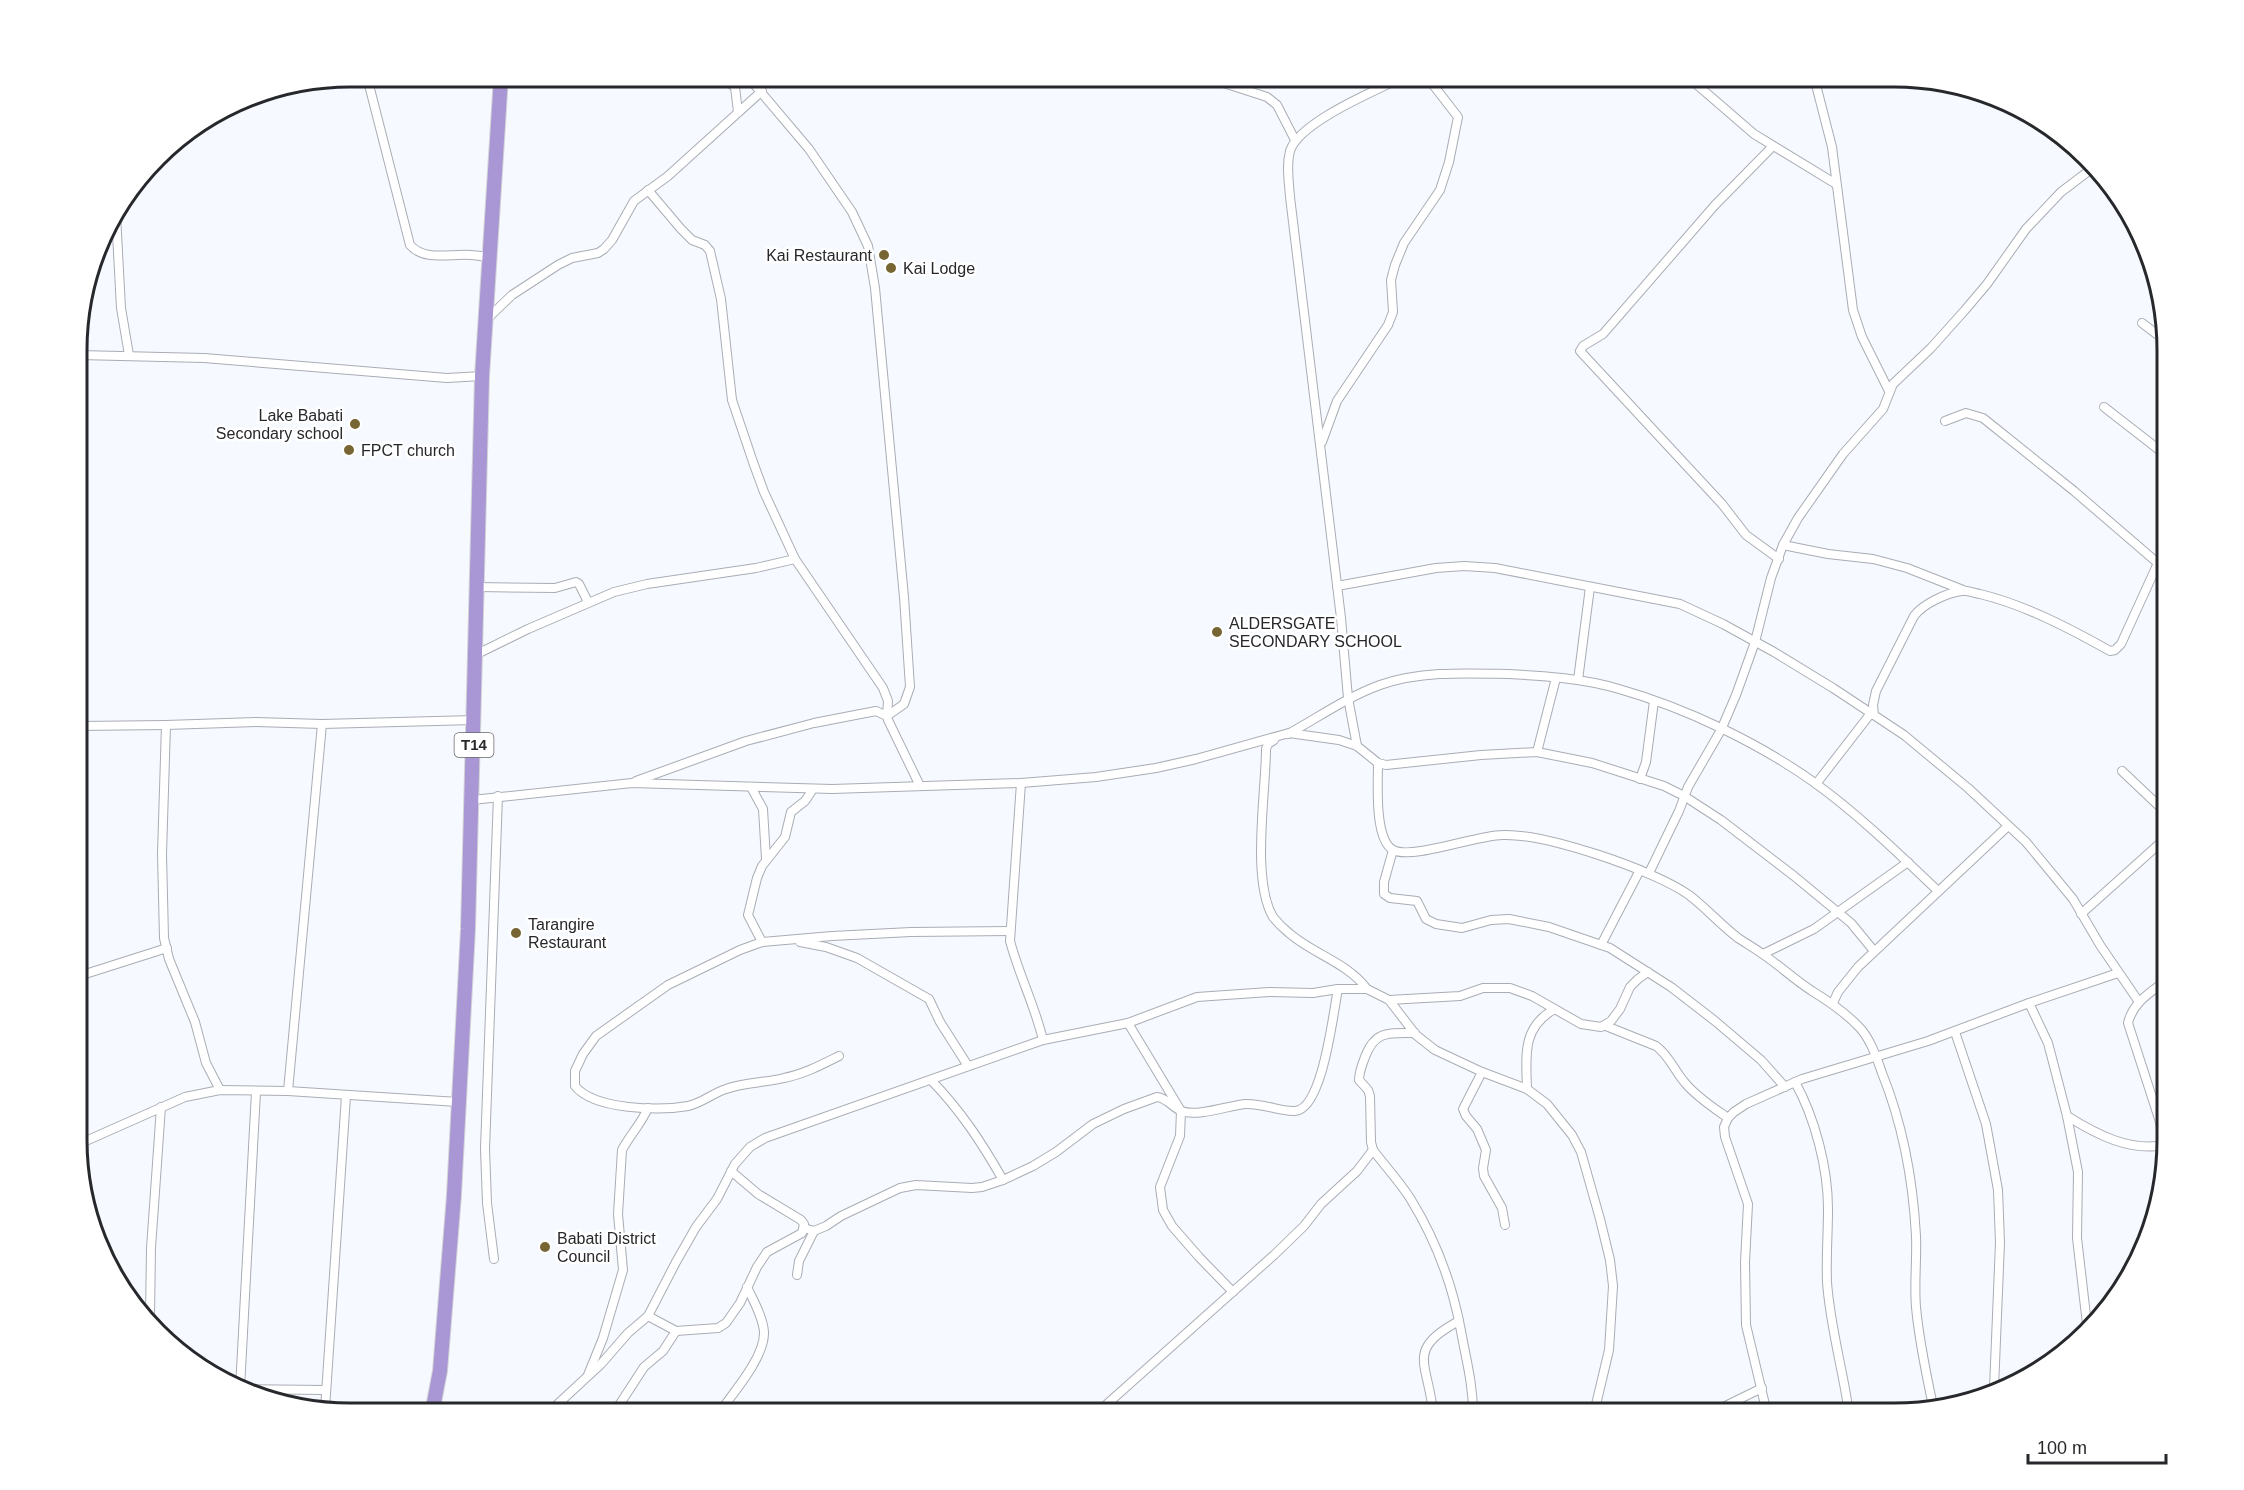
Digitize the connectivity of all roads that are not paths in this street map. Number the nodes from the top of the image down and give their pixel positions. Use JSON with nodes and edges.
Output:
{"nodes":[{"id":1,"x":370,"y":87,"type":"edge"},
{"id":2,"x":500,"y":87,"type":"edge"},
{"id":3,"x":735,"y":87,"type":"edge"},
{"id":4,"x":758,"y":87,"type":"edge"},
{"id":5,"x":1237,"y":87,"type":"edge"},
{"id":6,"x":1382,"y":87,"type":"edge"},
{"id":7,"x":1435,"y":87,"type":"edge"},
{"id":8,"x":1700,"y":87,"type":"edge"},
{"id":9,"x":1817,"y":87,"type":"edge"},
{"id":10,"x":762,"y":91,"type":"junction"},
{"id":11,"x":738,"y":112,"type":"junction"},
{"id":12,"x":1295,"y":140,"type":"junction"},
{"id":13,"x":1773,"y":146,"type":"junction"},
{"id":14,"x":2088,"y":172,"type":"edge"},
{"id":15,"x":1836,"y":184,"type":"junction"},
{"id":16,"x":648,"y":190,"type":"junction"},
{"id":17,"x":117,"y":229,"type":"edge"},
{"id":18,"x":490,"y":258,"type":"junction"},
{"id":19,"x":485,"y":321,"type":"junction"},
{"id":20,"x":2142,"y":323,"type":"dead end"},
{"id":21,"x":2156,"y":334,"type":"edge"},
{"id":22,"x":87,"y":354,"type":"edge"},
{"id":23,"x":129,"y":355,"type":"junction"},
{"id":24,"x":482,"y":376,"type":"junction"},
{"id":25,"x":1888,"y":392,"type":"junction"},
{"id":26,"x":2104,"y":407,"type":"dead end"},
{"id":27,"x":1945,"y":421,"type":"dead end"},
{"id":28,"x":1320,"y":446,"type":"junction"},
{"id":29,"x":2157,"y":448,"type":"edge"},
{"id":30,"x":1783,"y":545,"type":"junction"},
{"id":31,"x":795,"y":559,"type":"junction"},
{"id":32,"x":1779,"y":559,"type":"junction"},
{"id":33,"x":2157,"y":562,"type":"edge"},
{"id":34,"x":2157,"y":565,"type":"edge"},
{"id":35,"x":1337,"y":586,"type":"junction"},
{"id":36,"x":477,"y":587,"type":"junction"},
{"id":37,"x":1590,"y":588,"type":"junction"},
{"id":38,"x":1963,"y":590,"type":"junction"},
{"id":39,"x":588,"y":602,"type":"junction"},
{"id":40,"x":1755,"y":642,"type":"junction"},
{"id":41,"x":475,"y":655,"type":"junction"},
{"id":42,"x":1556,"y":678,"type":"junction"},
{"id":43,"x":1578,"y":680,"type":"junction"},
{"id":44,"x":1348,"y":698,"type":"junction"},
{"id":45,"x":1654,"y":701,"type":"junction"},
{"id":46,"x":1872,"y":714,"type":"junction"},
{"id":47,"x":887,"y":716,"type":"junction"},
{"id":48,"x":474,"y":720,"type":"junction"},
{"id":49,"x":322,"y":724,"type":"junction"},
{"id":50,"x":87,"y":726,"type":"edge"},
{"id":51,"x":166,"y":726,"type":"junction"},
{"id":52,"x":1720,"y":730,"type":"junction"},
{"id":53,"x":1289,"y":733,"type":"junction"},
{"id":54,"x":1357,"y":746,"type":"junction"},
{"id":55,"x":1537,"y":752,"type":"junction"},
{"id":56,"x":1378,"y":763,"type":"junction"},
{"id":57,"x":2121,"y":771,"type":"dead end"},
{"id":58,"x":1640,"y":778,"type":"junction"},
{"id":59,"x":632,"y":783,"type":"junction"},
{"id":60,"x":1021,"y":783,"type":"junction"},
{"id":61,"x":1816,"y":784,"type":"junction"},
{"id":62,"x":920,"y":786,"type":"junction"},
{"id":63,"x":751,"y":787,"type":"junction"},
{"id":64,"x":813,"y":789,"type":"junction"},
{"id":65,"x":498,"y":796,"type":"junction"},
{"id":66,"x":1684,"y":796,"type":"junction"},
{"id":67,"x":472,"y":800,"type":"junction"},
{"id":68,"x":2157,"y":804,"type":"edge"},
{"id":69,"x":2008,"y":826,"type":"junction"},
{"id":70,"x":2157,"y":846,"type":"edge"},
{"id":71,"x":1393,"y":850,"type":"junction"},
{"id":72,"x":766,"y":859,"type":"junction"},
{"id":73,"x":1908,"y":862,"type":"junction"},
{"id":74,"x":1644,"y":872,"type":"junction"},
{"id":75,"x":1938,"y":891,"type":"junction"},
{"id":76,"x":1837,"y":913,"type":"junction"},
{"id":77,"x":2081,"y":914,"type":"junction"},
{"id":78,"x":1010,"y":931,"type":"junction"},
{"id":79,"x":791,"y":940,"type":"junction"},
{"id":80,"x":762,"y":942,"type":"junction"},
{"id":81,"x":1601,"y":945,"type":"junction"},
{"id":82,"x":166,"y":948,"type":"junction"},
{"id":83,"x":1874,"y":951,"type":"junction"},
{"id":84,"x":1763,"y":954,"type":"junction"},
{"id":85,"x":1648,"y":972,"type":"junction"},
{"id":86,"x":87,"y":973,"type":"edge"},
{"id":87,"x":2118,"y":973,"type":"junction"},
{"id":88,"x":1367,"y":988,"type":"junction"},
{"id":89,"x":2157,"y":988,"type":"edge"},
{"id":90,"x":1338,"y":989,"type":"junction"},
{"id":91,"x":1389,"y":1000,"type":"junction"},
{"id":92,"x":2139,"y":1002,"type":"junction"},
{"id":93,"x":1833,"y":1003,"type":"junction"},
{"id":94,"x":2029,"y":1003,"type":"junction"},
{"id":95,"x":1553,"y":1010,"type":"junction"},
{"id":96,"x":1128,"y":1023,"type":"junction"},
{"id":97,"x":1606,"y":1026,"type":"junction"},
{"id":98,"x":1954,"y":1032,"type":"junction"},
{"id":99,"x":1414,"y":1033,"type":"junction"},
{"id":100,"x":1043,"y":1040,"type":"junction"},
{"id":101,"x":839,"y":1056,"type":"dead end"},
{"id":102,"x":1875,"y":1056,"type":"junction"},
{"id":103,"x":968,"y":1066,"type":"junction"},
{"id":104,"x":1482,"y":1072,"type":"junction"},
{"id":105,"x":931,"y":1080,"type":"junction"},
{"id":106,"x":1795,"y":1082,"type":"junction"},
{"id":107,"x":1785,"y":1087,"type":"junction"},
{"id":108,"x":1527,"y":1089,"type":"junction"},
{"id":109,"x":220,"y":1090,"type":"junction"},
{"id":110,"x":288,"y":1091,"type":"junction"},
{"id":111,"x":256,"y":1092,"type":"junction"},
{"id":112,"x":346,"y":1096,"type":"junction"},
{"id":113,"x":458,"y":1102,"type":"junction"},
{"id":114,"x":161,"y":1107,"type":"junction"},
{"id":115,"x":648,"y":1108,"type":"junction"},
{"id":116,"x":1181,"y":1111,"type":"junction"},
{"id":117,"x":2157,"y":1114,"type":"edge"},
{"id":118,"x":2067,"y":1116,"type":"junction"},
{"id":119,"x":1728,"y":1118,"type":"junction"},
{"id":120,"x":87,"y":1140,"type":"edge"},
{"id":121,"x":2157,"y":1147,"type":"edge"},
{"id":122,"x":1373,"y":1150,"type":"junction"},
{"id":123,"x":731,"y":1171,"type":"junction"},
{"id":124,"x":1003,"y":1180,"type":"junction"},
{"id":125,"x":1505,"y":1225,"type":"dead end"},
{"id":126,"x":804,"y":1228,"type":"junction"},
{"id":127,"x":814,"y":1231,"type":"junction"},
{"id":128,"x":494,"y":1258,"type":"dead end"},
{"id":129,"x":797,"y":1275,"type":"dead end"},
{"id":130,"x":747,"y":1287,"type":"junction"},
{"id":131,"x":1233,"y":1292,"type":"junction"},
{"id":132,"x":150,"y":1311,"type":"edge"},
{"id":133,"x":648,"y":1316,"type":"junction"},
{"id":134,"x":2086,"y":1319,"type":"edge"},
{"id":135,"x":1460,"y":1322,"type":"junction"},
{"id":136,"x":676,"y":1331,"type":"junction"},
{"id":137,"x":587,"y":1378,"type":"junction"},
{"id":138,"x":241,"y":1379,"type":"edge"},
{"id":139,"x":1994,"y":1383,"type":"edge"},
{"id":140,"x":1762,"y":1388,"type":"junction"},
{"id":141,"x":267,"y":1389,"type":"edge"},
{"id":142,"x":326,"y":1390,"type":"junction"},
{"id":143,"x":1932,"y":1400,"type":"edge"},
{"id":144,"x":325,"y":1402,"type":"edge"},
{"id":145,"x":434,"y":1403,"type":"edge"},
{"id":146,"x":559,"y":1403,"type":"edge"},
{"id":147,"x":621,"y":1403,"type":"edge"},
{"id":148,"x":726,"y":1403,"type":"edge"},
{"id":149,"x":1108,"y":1403,"type":"edge"},
{"id":150,"x":1432,"y":1403,"type":"edge"},
{"id":151,"x":1473,"y":1403,"type":"edge"},
{"id":152,"x":1596,"y":1403,"type":"edge"},
{"id":153,"x":1731,"y":1403,"type":"edge"},
{"id":154,"x":1765,"y":1403,"type":"edge"},
{"id":155,"x":1847,"y":1403,"type":"edge"}],
"edges":[{"from":1,"to":18,"type":"street"},
{"from":2,"to":18,"type":"highway","number":"T14"},
{"from":3,"to":11,"type":"street"},
{"from":4,"to":10,"type":"street"},
{"from":5,"to":12,"type":"street"},
{"from":6,"to":12,"type":"street"},
{"from":7,"to":28,"type":"street"},
{"from":8,"to":13,"type":"street"},
{"from":9,"to":15,"type":"street"},
{"from":10,"to":11,"type":"street"},
{"from":10,"to":47,"type":"street"},
{"from":11,"to":16,"type":"street"},
{"from":12,"to":28,"type":"street"},
{"from":13,"to":15,"type":"street"},
{"from":13,"to":32,"type":"street"},
{"from":14,"to":25,"type":"street"},
{"from":15,"to":25,"type":"street"},
{"from":16,"to":19,"type":"street"},
{"from":16,"to":31,"type":"street"},
{"from":17,"to":23,"type":"street"},
{"from":18,"to":19,"type":"highway","number":"T14"},
{"from":19,"to":24,"type":"highway","number":"T14"},
{"from":20,"to":21,"type":"street"},
{"from":22,"to":23,"type":"street"},
{"from":23,"to":24,"type":"street"},
{"from":24,"to":36,"type":"highway","number":"T14"},
{"from":25,"to":30,"type":"street"},
{"from":26,"to":29,"type":"street"},
{"from":27,"to":33,"type":"street"},
{"from":28,"to":35,"type":"street"},
{"from":30,"to":32,"type":"street"},
{"from":30,"to":38,"type":"street"},
{"from":31,"to":39,"type":"street"},
{"from":31,"to":47,"type":"street"},
{"from":32,"to":40,"type":"street"},
{"from":34,"to":38,"type":"street"},
{"from":35,"to":37,"type":"street"},
{"from":35,"to":44,"type":"street"},
{"from":36,"to":39,"type":"street"},
{"from":36,"to":41,"type":"highway","number":"T14"},
{"from":37,"to":40,"type":"street"},
{"from":37,"to":43,"type":"street"},
{"from":38,"to":46,"type":"street"},
{"from":39,"to":41,"type":"street"},
{"from":40,"to":46,"type":"street"},
{"from":40,"to":52,"type":"street"},
{"from":41,"to":48,"type":"highway","number":"T14"},
{"from":42,"to":43,"type":"street"},
{"from":42,"to":44,"type":"street"},
{"from":42,"to":55,"type":"street"},
{"from":43,"to":45,"type":"street"},
{"from":44,"to":53,"type":"street"},
{"from":44,"to":54,"type":"street"},
{"from":45,"to":52,"type":"street"},
{"from":45,"to":58,"type":"street"},
{"from":46,"to":61,"type":"street"},
{"from":46,"to":69,"type":"street"},
{"from":47,"to":59,"type":"street"},
{"from":47,"to":62,"type":"street"},
{"from":48,"to":49,"type":"street"},
{"from":48,"to":67,"type":"highway","number":"T14"},
{"from":49,"to":51,"type":"street"},
{"from":49,"to":110,"type":"street"},
{"from":50,"to":51,"type":"street"},
{"from":51,"to":82,"type":"street"},
{"from":52,"to":61,"type":"street"},
{"from":52,"to":66,"type":"street"},
{"from":53,"to":54,"type":"street"},
{"from":53,"to":60,"type":"street"},
{"from":53,"to":88,"type":"street"},
{"from":54,"to":56,"type":"street"},
{"from":55,"to":56,"type":"street"},
{"from":55,"to":58,"type":"street"},
{"from":56,"to":71,"type":"street"},
{"from":57,"to":68,"type":"street"},
{"from":58,"to":66,"type":"street"},
{"from":59,"to":63,"type":"street"},
{"from":59,"to":65,"type":"street"},
{"from":60,"to":62,"type":"street"},
{"from":60,"to":78,"type":"street"},
{"from":61,"to":73,"type":"street"},
{"from":62,"to":64,"type":"street"},
{"from":63,"to":64,"type":"street"},
{"from":63,"to":72,"type":"street"},
{"from":64,"to":72,"type":"street"},
{"from":65,"to":67,"type":"street"},
{"from":65,"to":128,"type":"street"},
{"from":66,"to":74,"type":"street"},
{"from":66,"to":76,"type":"street"},
{"from":67,"to":113,"type":"highway","number":"T14"},
{"from":69,"to":75,"type":"street"},
{"from":69,"to":77,"type":"street"},
{"from":70,"to":77,"type":"street"},
{"from":71,"to":74,"type":"street"},
{"from":71,"to":81,"type":"street"},
{"from":72,"to":80,"type":"street"},
{"from":73,"to":75,"type":"street"},
{"from":73,"to":76,"type":"street"},
{"from":74,"to":81,"type":"street"},
{"from":74,"to":84,"type":"street"},
{"from":75,"to":83,"type":"street"},
{"from":76,"to":83,"type":"street"},
{"from":76,"to":84,"type":"street"},
{"from":77,"to":87,"type":"street"},
{"from":78,"to":79,"type":"street"},
{"from":78,"to":100,"type":"street"},
{"from":79,"to":80,"type":"street"},
{"from":79,"to":103,"type":"street"},
{"from":80,"to":115,"type":"street"},
{"from":81,"to":85,"type":"street"},
{"from":82,"to":86,"type":"street"},
{"from":82,"to":109,"type":"street"},
{"from":83,"to":93,"type":"street"},
{"from":84,"to":93,"type":"street"},
{"from":85,"to":97,"type":"street"},
{"from":85,"to":107,"type":"street"},
{"from":87,"to":92,"type":"street"},
{"from":87,"to":94,"type":"street"},
{"from":88,"to":90,"type":"street"},
{"from":88,"to":91,"type":"street"},
{"from":89,"to":92,"type":"street"},
{"from":90,"to":96,"type":"street"},
{"from":90,"to":116,"type":"street"},
{"from":91,"to":95,"type":"street"},
{"from":91,"to":99,"type":"street"},
{"from":92,"to":117,"type":"street"},
{"from":93,"to":102,"type":"street"},
{"from":94,"to":98,"type":"street"},
{"from":94,"to":118,"type":"street"},
{"from":95,"to":97,"type":"street"},
{"from":95,"to":108,"type":"street"},
{"from":96,"to":100,"type":"street"},
{"from":96,"to":116,"type":"street"},
{"from":97,"to":119,"type":"street"},
{"from":98,"to":102,"type":"street"},
{"from":98,"to":139,"type":"street"},
{"from":99,"to":104,"type":"street"},
{"from":99,"to":122,"type":"street"},
{"from":100,"to":103,"type":"street"},
{"from":101,"to":115,"type":"street"},
{"from":102,"to":106,"type":"street"},
{"from":102,"to":143,"type":"street"},
{"from":103,"to":105,"type":"street"},
{"from":104,"to":108,"type":"street"},
{"from":104,"to":125,"type":"street"},
{"from":105,"to":123,"type":"street"},
{"from":105,"to":124,"type":"street"},
{"from":106,"to":107,"type":"street"},
{"from":106,"to":155,"type":"street"},
{"from":107,"to":119,"type":"street"},
{"from":108,"to":152,"type":"street"},
{"from":109,"to":111,"type":"street"},
{"from":109,"to":114,"type":"street"},
{"from":110,"to":111,"type":"street"},
{"from":110,"to":112,"type":"street"},
{"from":111,"to":138,"type":"street"},
{"from":112,"to":113,"type":"street"},
{"from":112,"to":142,"type":"street"},
{"from":113,"to":145,"type":"highway","number":"T14"},
{"from":114,"to":120,"type":"street"},
{"from":114,"to":132,"type":"street"},
{"from":115,"to":137,"type":"street"},
{"from":116,"to":124,"type":"street"},
{"from":116,"to":131,"type":"street"},
{"from":118,"to":121,"type":"street"},
{"from":118,"to":134,"type":"street"},
{"from":119,"to":140,"type":"street"},
{"from":122,"to":131,"type":"street"},
{"from":122,"to":135,"type":"street"},
{"from":123,"to":126,"type":"street"},
{"from":123,"to":133,"type":"street"},
{"from":124,"to":127,"type":"street"},
{"from":126,"to":127,"type":"street"},
{"from":126,"to":130,"type":"street"},
{"from":127,"to":129,"type":"street"},
{"from":130,"to":136,"type":"street"},
{"from":130,"to":148,"type":"street"},
{"from":131,"to":149,"type":"street"},
{"from":133,"to":136,"type":"street"},
{"from":133,"to":137,"type":"street"},
{"from":135,"to":150,"type":"street"},
{"from":135,"to":151,"type":"street"},
{"from":136,"to":147,"type":"street"},
{"from":137,"to":146,"type":"street"},
{"from":140,"to":153,"type":"street"},
{"from":140,"to":154,"type":"street"},
{"from":141,"to":142,"type":"street"},
{"from":142,"to":144,"type":"street"}]}
